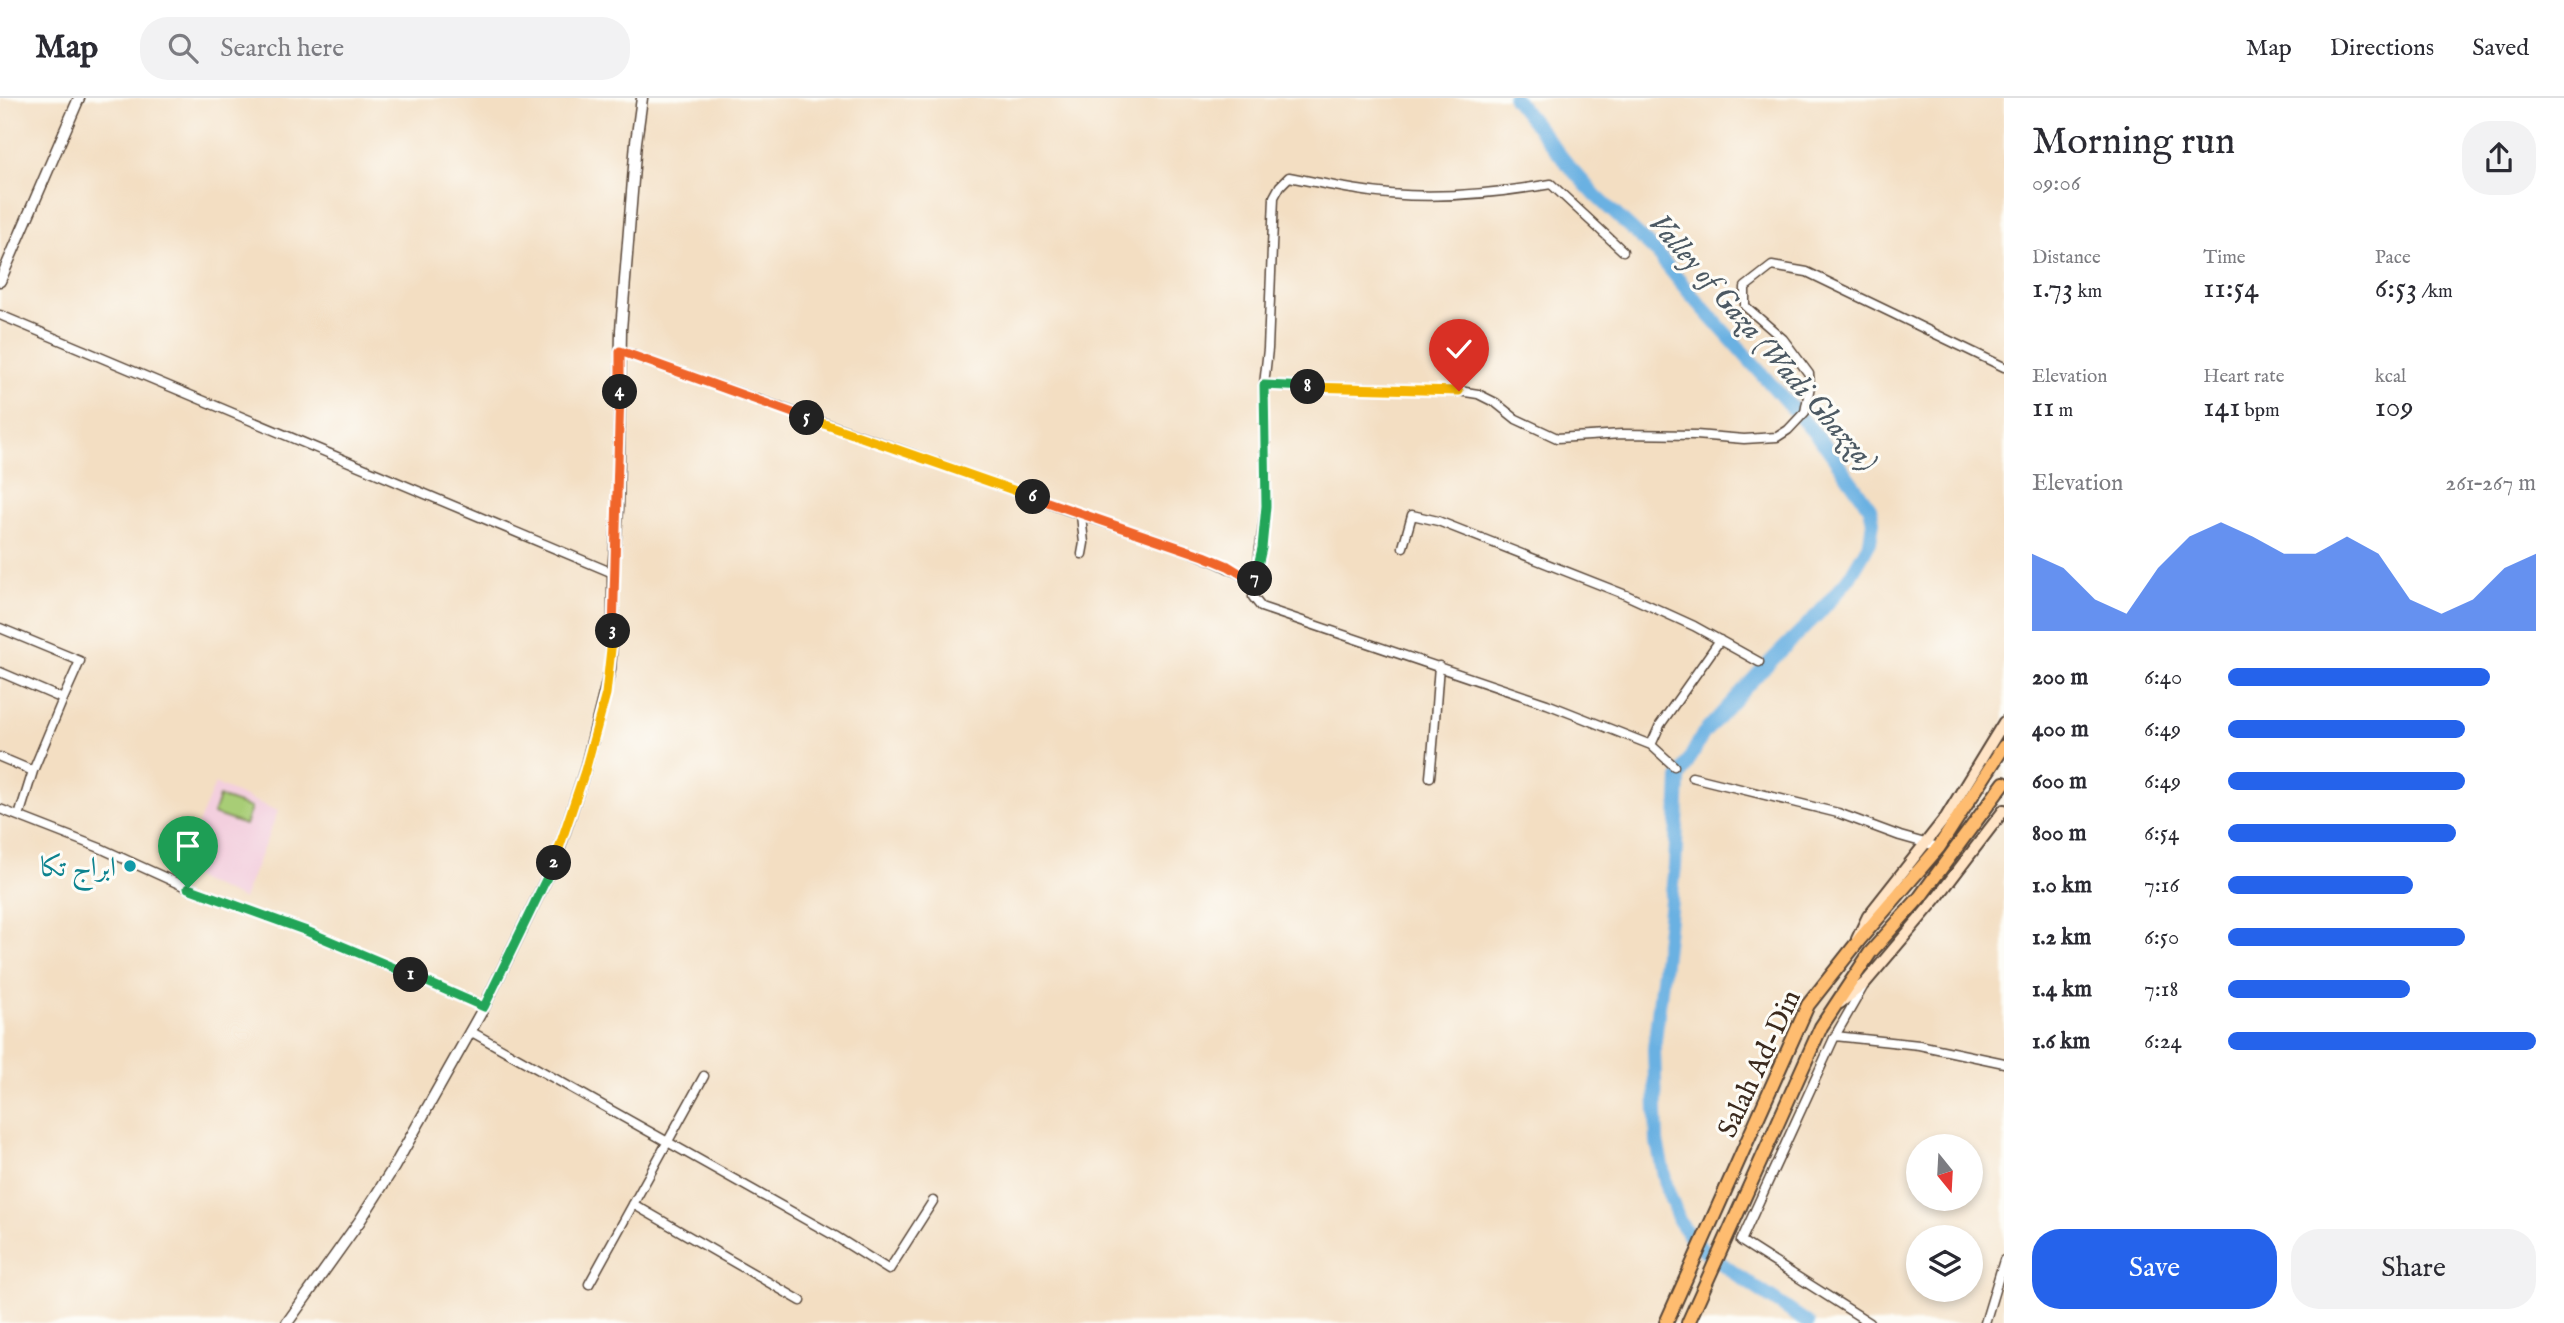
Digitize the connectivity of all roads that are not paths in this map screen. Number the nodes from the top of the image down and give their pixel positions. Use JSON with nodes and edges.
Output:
{"nodes":[{"id":1,"x":79,"y":98,"type":"edge"},
{"id":2,"x":642,"y":98,"type":"edge"},
{"id":3,"x":1623,"y":251,"type":"dead end"},
{"id":4,"x":0,"y":282,"type":"edge"},
{"id":5,"x":0,"y":315,"type":"edge"},
{"id":6,"x":620,"y":351,"type":"junction"},
{"id":7,"x":2004,"y":368,"type":"edge"},
{"id":8,"x":1264,"y":385,"type":"junction"},
{"id":9,"x":1080,"y":514,"type":"junction"},
{"id":10,"x":1403,"y":547,"type":"dead end"},
{"id":11,"x":1083,"y":554,"type":"dead end"},
{"id":12,"x":613,"y":573,"type":"junction"},
{"id":13,"x":1254,"y":582,"type":"junction"},
{"id":14,"x":0,"y":628,"type":"edge"},
{"id":15,"x":1720,"y":640,"type":"junction"},
{"id":16,"x":1759,"y":663,"type":"dead end"},
{"id":17,"x":1439,"y":666,"type":"junction"},
{"id":18,"x":0,"y":672,"type":"edge"},
{"id":19,"x":63,"y":699,"type":"junction"},
{"id":20,"x":2004,"y":722,"type":"edge"},
{"id":21,"x":1651,"y":745,"type":"junction"},
{"id":22,"x":2004,"y":746,"type":"edge"},
{"id":23,"x":0,"y":757,"type":"edge"},
{"id":24,"x":1674,"y":766,"type":"dead end"},
{"id":25,"x":33,"y":771,"type":"junction"},
{"id":26,"x":1430,"y":776,"type":"dead end"},
{"id":27,"x":1692,"y":777,"type":"dead end"},
{"id":28,"x":2004,"y":783,"type":"edge"},
{"id":29,"x":0,"y":808,"type":"edge"},
{"id":30,"x":2004,"y":810,"type":"edge"},
{"id":31,"x":19,"y":816,"type":"junction"},
{"id":32,"x":1925,"y":843,"type":"junction"},
{"id":33,"x":1939,"y":846,"type":"junction"},
{"id":34,"x":1854,"y":947,"type":"junction"},
{"id":35,"x":1865,"y":983,"type":"junction"},
{"id":36,"x":484,"y":1007,"type":"junction"},
{"id":37,"x":1835,"y":1007,"type":"junction"},
{"id":38,"x":470,"y":1031,"type":"junction"},
{"id":39,"x":1835,"y":1036,"type":"junction"},
{"id":40,"x":2004,"y":1063,"type":"edge"},
{"id":41,"x":704,"y":1076,"type":"dead end"},
{"id":42,"x":667,"y":1142,"type":"junction"},
{"id":43,"x":933,"y":1201,"type":"dead end"},
{"id":44,"x":633,"y":1204,"type":"junction"},
{"id":45,"x":2004,"y":1259,"type":"edge"},
{"id":46,"x":589,"y":1284,"type":"dead end"},
{"id":47,"x":801,"y":1301,"type":"dead end"},
{"id":48,"x":287,"y":1323,"type":"edge"},
{"id":49,"x":1666,"y":1323,"type":"edge"},
{"id":50,"x":1688,"y":1323,"type":"edge"},
{"id":51,"x":1870,"y":1323,"type":"edge"},
{"id":52,"x":1985,"y":1323,"type":"edge"}],
"edges":[{"from":1,"to":4,"type":"street"},
{"from":2,"to":6,"type":"street"},
{"from":3,"to":8,"type":"street"},
{"from":5,"to":12,"type":"street"},
{"from":6,"to":9,"type":"street"},
{"from":6,"to":12,"type":"street"},
{"from":7,"to":8,"type":"street"},
{"from":8,"to":13,"type":"street"},
{"from":9,"to":11,"type":"street"},
{"from":9,"to":13,"type":"street"},
{"from":10,"to":15,"type":"street"},
{"from":12,"to":36,"type":"street"},
{"from":13,"to":17,"type":"street"},
{"from":14,"to":19,"type":"street"},
{"from":15,"to":16,"type":"street"},
{"from":15,"to":21,"type":"street"},
{"from":17,"to":21,"type":"street"},
{"from":17,"to":26,"type":"street"},
{"from":18,"to":19,"type":"street"},
{"from":19,"to":25,"type":"street"},
{"from":20,"to":32,"type":"main road"},
{"from":21,"to":24,"type":"street"},
{"from":22,"to":33,"type":"highway","name":"Salah Ad-Din"},
{"from":23,"to":25,"type":"street"},
{"from":25,"to":31,"type":"street"},
{"from":27,"to":32,"type":"street"},
{"from":28,"to":37,"type":"highway","name":"Salah Ad-Din"},
{"from":29,"to":31,"type":"street"},
{"from":30,"to":35,"type":"main road"},
{"from":31,"to":36,"type":"street"},
{"from":32,"to":33,"type":"street"},
{"from":32,"to":34,"type":"main road"},
{"from":33,"to":34,"type":"highway","name":"Salah Ad-Din"},
{"from":34,"to":49,"type":"highway","name":"Salah Ad-Din"},
{"from":35,"to":37,"type":"main road"},
{"from":35,"to":39,"type":"street"},
{"from":36,"to":38,"type":"street"},
{"from":37,"to":50,"type":"highway","name":"Salah Ad-Din"},
{"from":38,"to":42,"type":"street"},
{"from":38,"to":48,"type":"street"},
{"from":39,"to":40,"type":"street"},
{"from":39,"to":51,"type":"street"},
{"from":41,"to":42,"type":"street"},
{"from":42,"to":43,"type":"street"},
{"from":42,"to":44,"type":"street"},
{"from":44,"to":46,"type":"street"},
{"from":44,"to":47,"type":"street"},
{"from":45,"to":52,"type":"street"}]}
